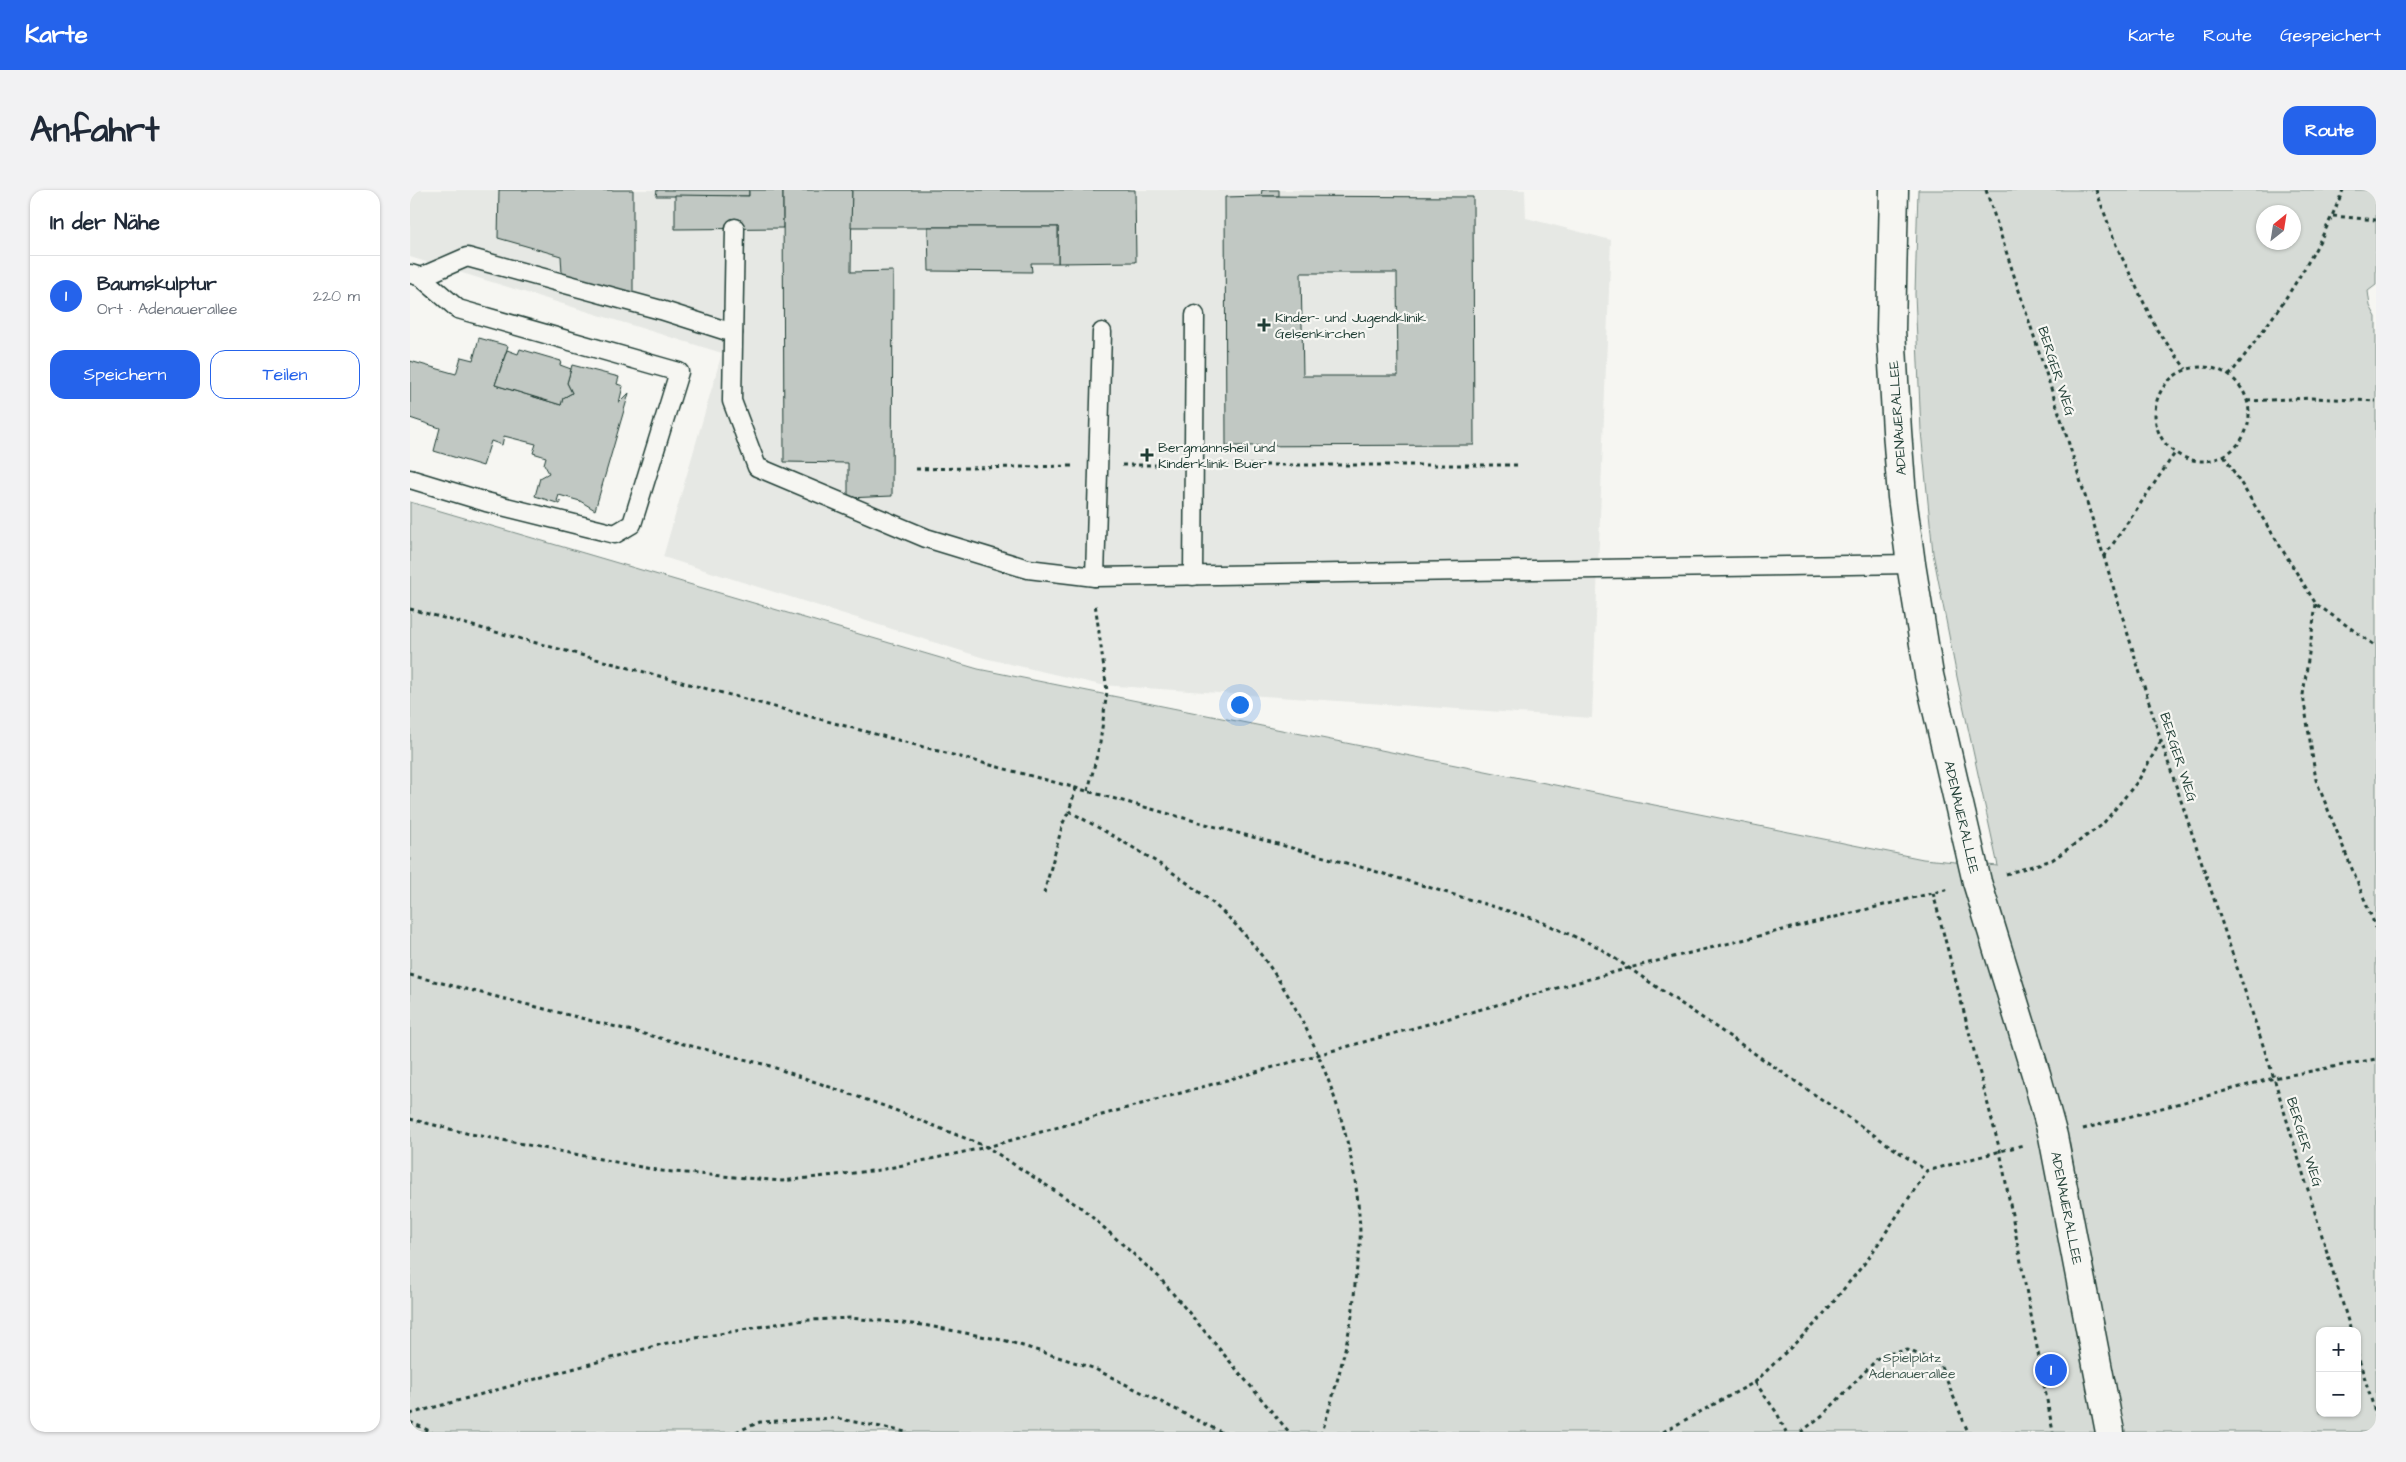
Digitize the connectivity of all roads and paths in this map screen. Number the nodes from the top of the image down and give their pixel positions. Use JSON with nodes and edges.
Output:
{"nodes":[{"id":1,"x":1894,"y":190,"type":"edge"},
{"id":2,"x":1986,"y":190,"type":"edge"},
{"id":3,"x":2096,"y":190,"type":"edge"},
{"id":4,"x":2343,"y":190,"type":"edge"},
{"id":5,"x":2333,"y":216,"type":"junction"},
{"id":6,"x":2376,"y":220,"type":"edge"},
{"id":7,"x":735,"y":228,"type":"dead end"},
{"id":8,"x":415,"y":275,"type":"edge"},
{"id":9,"x":1195,"y":316,"type":"dead end"},
{"id":10,"x":1102,"y":332,"type":"dead end"},
{"id":11,"x":733,"y":333,"type":"junction"},
{"id":12,"x":2186,"y":369,"type":"junction"},
{"id":13,"x":2229,"y":376,"type":"junction"},
{"id":14,"x":2376,"y":401,"type":"edge"},
{"id":15,"x":2247,"y":402,"type":"junction"},
{"id":16,"x":2175,"y":453,"type":"junction"},
{"id":17,"x":2224,"y":456,"type":"junction"},
{"id":18,"x":410,"y":479,"type":"edge"},
{"id":19,"x":2104,"y":558,"type":"junction"},
{"id":20,"x":1911,"y":564,"type":"junction"},
{"id":21,"x":1192,"y":576,"type":"junction"},
{"id":22,"x":1094,"y":577,"type":"junction"},
{"id":23,"x":2316,"y":604,"type":"junction"},
{"id":24,"x":410,"y":609,"type":"edge"},
{"id":25,"x":2376,"y":646,"type":"edge"},
{"id":26,"x":2161,"y":741,"type":"junction"},
{"id":27,"x":1076,"y":788,"type":"junction"},
{"id":28,"x":1088,"y":791,"type":"junction"},
{"id":29,"x":1069,"y":811,"type":"junction"},
{"id":30,"x":1977,"y":882,"type":"junction"},
{"id":31,"x":1044,"y":893,"type":"dead end"},
{"id":32,"x":1933,"y":893,"type":"junction"},
{"id":33,"x":2376,"y":928,"type":"edge"},
{"id":34,"x":1629,"y":968,"type":"junction"},
{"id":35,"x":410,"y":975,"type":"edge"},
{"id":36,"x":1318,"y":1053,"type":"junction"},
{"id":37,"x":2376,"y":1059,"type":"edge"},
{"id":38,"x":2274,"y":1078,"type":"junction"},
{"id":39,"x":410,"y":1118,"type":"edge"},
{"id":40,"x":2053,"y":1136,"type":"junction"},
{"id":41,"x":987,"y":1147,"type":"junction"},
{"id":42,"x":2000,"y":1151,"type":"junction"},
{"id":43,"x":1926,"y":1171,"type":"junction"},
{"id":44,"x":2350,"y":1327,"type":"edge"},
{"id":45,"x":2361,"y":1366,"type":"edge"},
{"id":46,"x":1754,"y":1382,"type":"junction"},
{"id":47,"x":410,"y":1414,"type":"edge"},
{"id":48,"x":2376,"y":1415,"type":"edge"},
{"id":49,"x":410,"y":1422,"type":"edge"},
{"id":50,"x":432,"y":1432,"type":"edge"},
{"id":51,"x":736,"y":1432,"type":"edge"},
{"id":52,"x":906,"y":1432,"type":"edge"},
{"id":53,"x":1221,"y":1432,"type":"edge"},
{"id":54,"x":1289,"y":1432,"type":"edge"},
{"id":55,"x":1322,"y":1432,"type":"edge"},
{"id":56,"x":1663,"y":1432,"type":"edge"},
{"id":57,"x":1786,"y":1432,"type":"edge"},
{"id":58,"x":1801,"y":1432,"type":"edge"},
{"id":59,"x":1968,"y":1432,"type":"edge"},
{"id":60,"x":2053,"y":1432,"type":"edge"},
{"id":61,"x":2110,"y":1432,"type":"edge"}],
"edges":[{"from":1,"to":20,"type":"street","name":"ADENAUERALLEE"},
{"from":2,"to":19,"type":"path","name":"BERGER WEG"},
{"from":3,"to":12,"type":"path"},
{"from":4,"to":5,"type":"path"},
{"from":5,"to":6,"type":"path"},
{"from":5,"to":13,"type":"path"},
{"from":7,"to":11,"type":"lane"},
{"from":8,"to":11,"type":"lane"},
{"from":8,"to":18,"type":"lane"},
{"from":9,"to":21,"type":"lane"},
{"from":10,"to":22,"type":"lane"},
{"from":11,"to":22,"type":"lane"},
{"from":12,"to":13,"type":"path"},
{"from":12,"to":16,"type":"path"},
{"from":13,"to":15,"type":"path"},
{"from":14,"to":15,"type":"path"},
{"from":15,"to":17,"type":"path"},
{"from":16,"to":17,"type":"path"},
{"from":16,"to":19,"type":"path"},
{"from":17,"to":23,"type":"path"},
{"from":19,"to":26,"type":"path","name":"BERGER WEG"},
{"from":20,"to":21,"type":"lane"},
{"from":20,"to":30,"type":"street","name":"ADENAUERALLEE"},
{"from":21,"to":22,"type":"lane"},
{"from":22,"to":28,"type":"path"},
{"from":23,"to":25,"type":"path"},
{"from":23,"to":33,"type":"path"},
{"from":24,"to":27,"type":"path"},
{"from":26,"to":30,"type":"path"},
{"from":26,"to":38,"type":"path","name":"BERGER WEG"},
{"from":27,"to":28,"type":"path"},
{"from":27,"to":29,"type":"path"},
{"from":28,"to":34,"type":"path"},
{"from":29,"to":31,"type":"path"},
{"from":29,"to":36,"type":"path"},
{"from":30,"to":32,"type":"path"},
{"from":30,"to":40,"type":"street","name":"ADENAUERALLEE"},
{"from":32,"to":34,"type":"path"},
{"from":32,"to":42,"type":"path"},
{"from":34,"to":36,"type":"path"},
{"from":34,"to":43,"type":"path"},
{"from":35,"to":41,"type":"path"},
{"from":36,"to":41,"type":"path"},
{"from":36,"to":55,"type":"path"},
{"from":37,"to":38,"type":"path"},
{"from":38,"to":40,"type":"path"},
{"from":38,"to":44,"type":"path","name":"BERGER WEG"},
{"from":39,"to":41,"type":"path"},
{"from":40,"to":42,"type":"path"},
{"from":40,"to":61,"type":"street","name":"ADENAUERALLEE"},
{"from":41,"to":54,"type":"path"},
{"from":42,"to":43,"type":"path"},
{"from":42,"to":60,"type":"path"},
{"from":43,"to":46,"type":"path"},
{"from":45,"to":48,"type":"path"},
{"from":46,"to":56,"type":"path"},
{"from":46,"to":57,"type":"path"},
{"from":47,"to":53,"type":"path"},
{"from":49,"to":50,"type":"path"},
{"from":51,"to":52,"type":"path"},
{"from":58,"to":59,"type":"path"}]}
